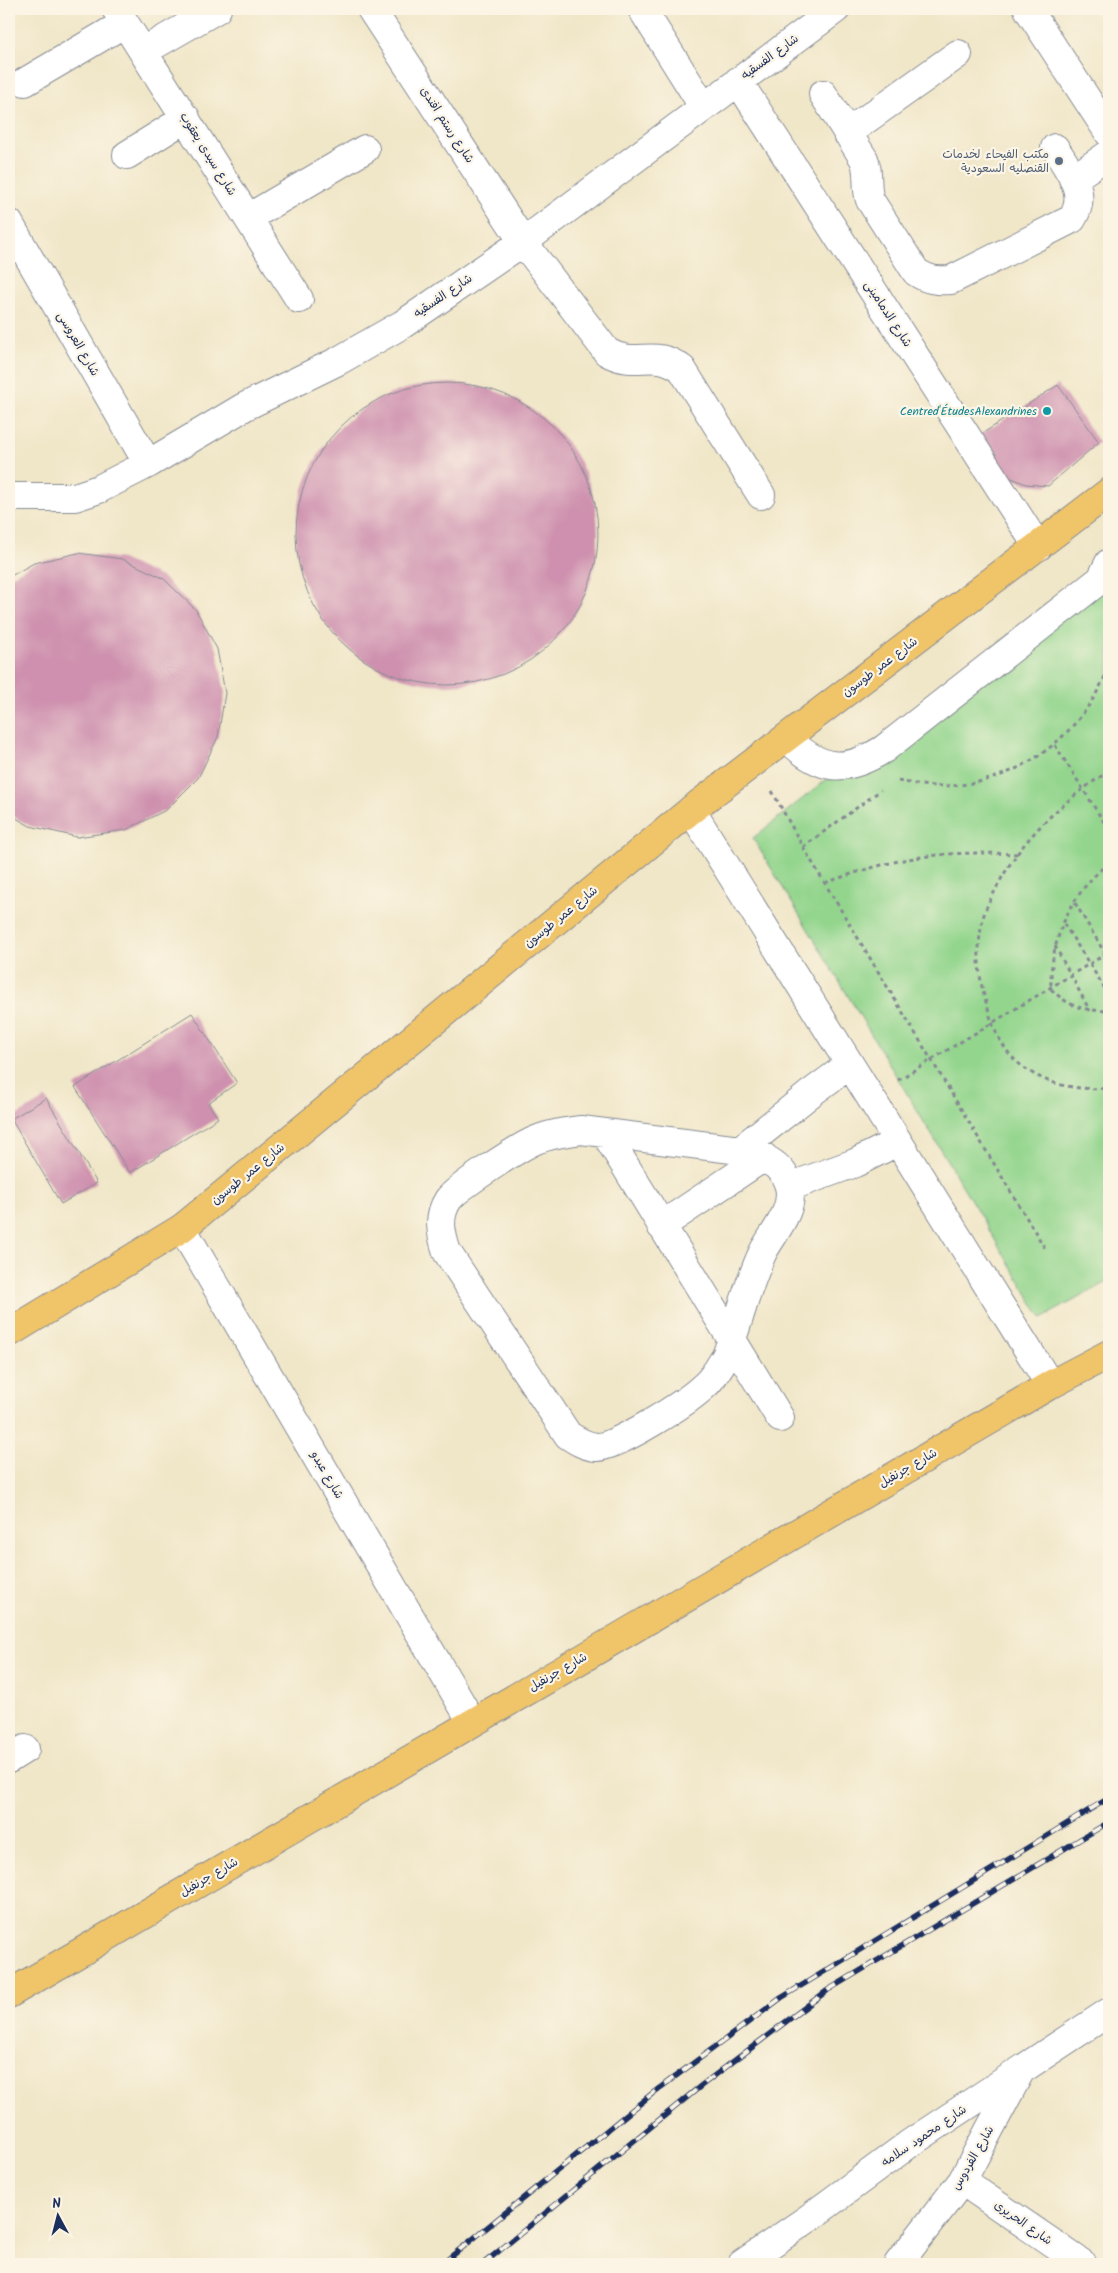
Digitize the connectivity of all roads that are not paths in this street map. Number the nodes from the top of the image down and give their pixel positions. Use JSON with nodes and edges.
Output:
{"nodes":[{"id":1,"x":217,"y":9,"type":"edge"},
{"id":2,"x":371,"y":9,"type":"edge"},
{"id":3,"x":642,"y":9,"type":"edge"},
{"id":4,"x":836,"y":9,"type":"edge"},
{"id":5,"x":1028,"y":9,"type":"edge"},
{"id":6,"x":121,"y":16,"type":"edge"},
{"id":7,"x":144,"y":51,"type":"junction"},
{"id":8,"x":958,"y":54,"type":"dead end"},
{"id":9,"x":738,"y":81,"type":"junction"},
{"id":10,"x":25,"y":82,"type":"dead end"},
{"id":11,"x":824,"y":94,"type":"dead end"},
{"id":12,"x":703,"y":106,"type":"junction"},
{"id":13,"x":186,"y":118,"type":"junction"},
{"id":14,"x":848,"y":133,"type":"junction"},
{"id":15,"x":1109,"y":133,"type":"edge"},
{"id":16,"x":1055,"y":148,"type":"dead end"},
{"id":17,"x":365,"y":149,"type":"dead end"},
{"id":18,"x":1109,"y":154,"type":"edge"},
{"id":19,"x":127,"y":155,"type":"dead end"},
{"id":20,"x":1073,"y":179,"type":"junction"},
{"id":21,"x":248,"y":218,"type":"junction"},
{"id":22,"x":9,"y":223,"type":"edge"},
{"id":23,"x":523,"y":242,"type":"junction"},
{"id":24,"x":299,"y":300,"type":"dead end"},
{"id":25,"x":148,"y":464,"type":"junction"},
{"id":26,"x":761,"y":495,"type":"dead end"},
{"id":27,"x":9,"y":497,"type":"edge"},
{"id":28,"x":1108,"y":498,"type":"edge"},
{"id":29,"x":1038,"y":547,"type":"junction"},
{"id":30,"x":1109,"y":563,"type":"edge"},
{"id":31,"x":787,"y":738,"type":"junction"},
{"id":32,"x":692,"y":810,"type":"junction"},
{"id":33,"x":849,"y":1066,"type":"junction"},
{"id":34,"x":604,"y":1133,"type":"junction"},
{"id":35,"x":897,"y":1142,"type":"junction"},
{"id":36,"x":752,"y":1154,"type":"junction"},
{"id":37,"x":789,"y":1187,"type":"junction"},
{"id":38,"x":661,"y":1226,"type":"junction"},
{"id":39,"x":182,"y":1228,"type":"junction"},
{"id":40,"x":9,"y":1333,"type":"edge"},
{"id":41,"x":732,"y":1340,"type":"junction"},
{"id":42,"x":1109,"y":1354,"type":"edge"},
{"id":43,"x":1050,"y":1385,"type":"junction"},
{"id":44,"x":780,"y":1418,"type":"dead end"},
{"id":45,"x":472,"y":1722,"type":"junction"},
{"id":46,"x":9,"y":1994,"type":"edge"},
{"id":47,"x":1109,"y":2012,"type":"edge"},
{"id":48,"x":1022,"y":2070,"type":"junction"},
{"id":49,"x":962,"y":2181,"type":"junction"},
{"id":50,"x":742,"y":2264,"type":"edge"},
{"id":51,"x":898,"y":2264,"type":"edge"},
{"id":52,"x":1083,"y":2264,"type":"edge"}],
"edges":[{"from":1,"to":7,"type":"street"},
{"from":2,"to":23,"type":"street","name":"شارع رستم افندى"},
{"from":3,"to":12,"type":"street"},
{"from":4,"to":9,"type":"street","name":"شارع الفسقيه"},
{"from":5,"to":15,"type":"street"},
{"from":6,"to":7,"type":"street","name":"شارع سيدى يعقوب"},
{"from":6,"to":10,"type":"street"},
{"from":7,"to":13,"type":"street","name":"شارع سيدى يعقوب"},
{"from":8,"to":14,"type":"street"},
{"from":9,"to":12,"type":"street","name":"شارع الفسقيه"},
{"from":9,"to":29,"type":"street","name":"شارع الدمامينى"},
{"from":11,"to":14,"type":"street"},
{"from":12,"to":23,"type":"street","name":"شارع الفسقيه"},
{"from":13,"to":19,"type":"street"},
{"from":13,"to":21,"type":"street","name":"شارع سيدى يعقوب"},
{"from":14,"to":20,"type":"street"},
{"from":16,"to":20,"type":"street"},
{"from":17,"to":21,"type":"street"},
{"from":18,"to":20,"type":"street"},
{"from":21,"to":24,"type":"street","name":"شارع سيدى يعقوب"},
{"from":22,"to":25,"type":"street","name":"شارع العروسى"},
{"from":23,"to":25,"type":"street","name":"شارع الفسقيه"},
{"from":23,"to":26,"type":"street","name":"شارع رستم افندى"},
{"from":25,"to":27,"type":"street","name":"شارع الفسقيه"},
{"from":28,"to":29,"type":"main road","name":"شارع عمر طوسون"},
{"from":29,"to":31,"type":"main road","name":"شارع عمر طوسون"},
{"from":30,"to":31,"type":"street"},
{"from":31,"to":32,"type":"main road","name":"شارع عمر طوسون"},
{"from":32,"to":33,"type":"street"},
{"from":32,"to":39,"type":"main road","name":"شارع عمر طوسون"},
{"from":33,"to":35,"type":"street"},
{"from":33,"to":36,"type":"street"},
{"from":34,"to":36,"type":"street"},
{"from":34,"to":38,"type":"street"},
{"from":34,"to":41,"type":"street"},
{"from":35,"to":37,"type":"street"},
{"from":35,"to":43,"type":"street"},
{"from":36,"to":37,"type":"street"},
{"from":36,"to":38,"type":"street"},
{"from":37,"to":41,"type":"street"},
{"from":38,"to":41,"type":"street"},
{"from":39,"to":40,"type":"main road","name":"شارع عمر طوسون"},
{"from":39,"to":45,"type":"street","name":"شارع عبدو"},
{"from":41,"to":44,"type":"street"},
{"from":42,"to":43,"type":"main road","name":"شارع جرنفيل"},
{"from":43,"to":45,"type":"main road","name":"شارع جرنفيل"},
{"from":45,"to":46,"type":"main road","name":"شارع جرنفيل"},
{"from":47,"to":48,"type":"street","name":"شارع محمود سلامه"},
{"from":48,"to":49,"type":"street","name":"شارع الفردوس"},
{"from":48,"to":50,"type":"street","name":"شارع محمود سلامه"},
{"from":49,"to":51,"type":"street","name":"شارع الفردوس"},
{"from":49,"to":52,"type":"street","name":"شارع الحريرى"}]}
